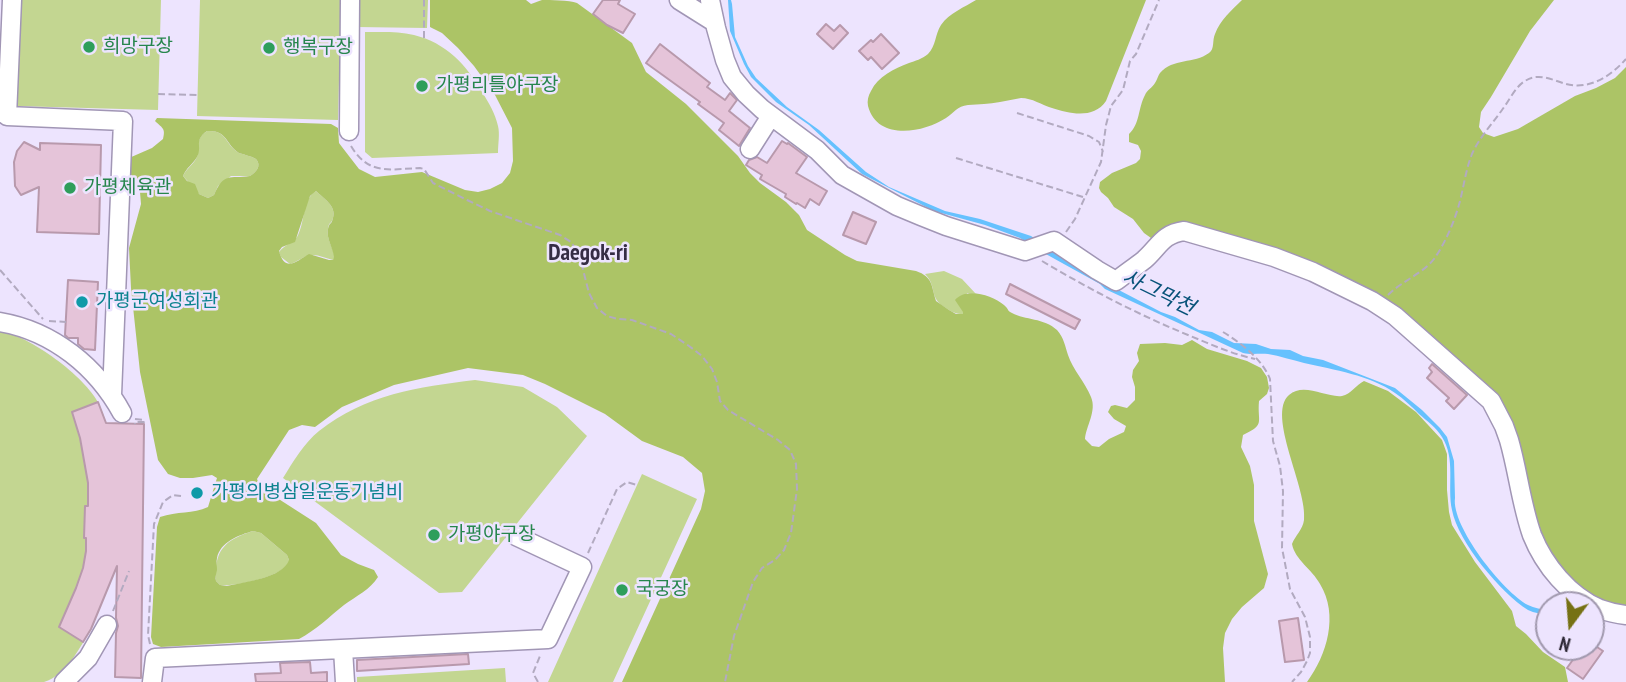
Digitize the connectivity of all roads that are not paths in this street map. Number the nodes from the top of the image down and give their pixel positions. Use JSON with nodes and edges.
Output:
{"nodes":[{"id":1,"x":12,"y":0,"type":"edge"},
{"id":2,"x":350,"y":0,"type":"edge"},
{"id":3,"x":679,"y":0,"type":"edge"},
{"id":4,"x":710,"y":0,"type":"edge"},
{"id":5,"x":714,"y":22,"type":"junction"},
{"id":6,"x":771,"y":116,"type":"junction"},
{"id":7,"x":349,"y":131,"type":"road end"},
{"id":8,"x":750,"y":149,"type":"dead end"},
{"id":9,"x":0,"y":321,"type":"edge"},
{"id":10,"x":112,"y":395,"type":"junction"},
{"id":11,"x":130,"y":419,"type":"dead end"},
{"id":12,"x":516,"y":536,"type":"dead end"},
{"id":13,"x":1626,"y":615,"type":"edge"},
{"id":14,"x":107,"y":625,"type":"road end"},
{"id":15,"x":342,"y":649,"type":"junction"},
{"id":16,"x":64,"y":682,"type":"edge"},
{"id":17,"x":152,"y":682,"type":"edge"},
{"id":18,"x":345,"y":682,"type":"edge"}],
"edges":[{"from":1,"to":10,"type":"street"},
{"from":2,"to":7,"type":"street"},
{"from":3,"to":5,"type":"street"},
{"from":4,"to":5,"type":"street"},
{"from":5,"to":6,"type":"street"},
{"from":6,"to":8,"type":"street"},
{"from":6,"to":13,"type":"street"},
{"from":9,"to":10,"type":"street"},
{"from":10,"to":11,"type":"street"},
{"from":12,"to":15,"type":"street"},
{"from":14,"to":16,"type":"street"},
{"from":15,"to":17,"type":"street"},
{"from":15,"to":18,"type":"street"}]}
